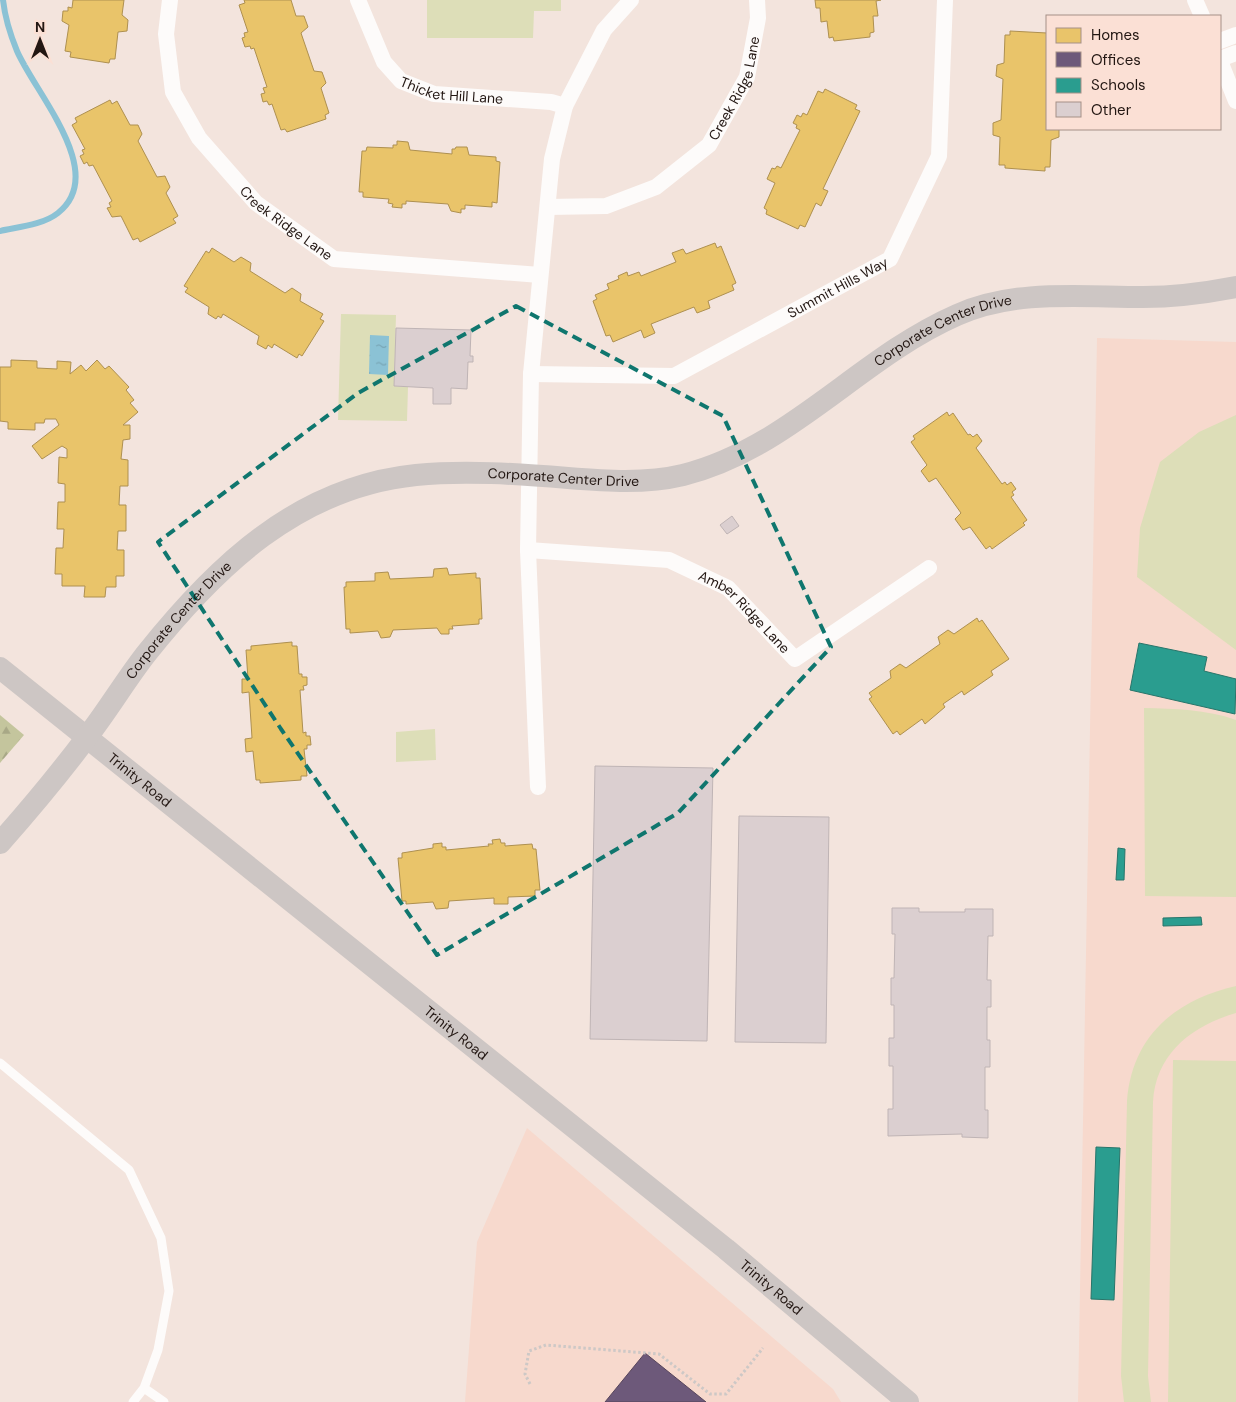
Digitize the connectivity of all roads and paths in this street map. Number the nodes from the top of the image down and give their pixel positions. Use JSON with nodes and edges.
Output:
{"nodes":[{"id":1,"x":170,"y":0,"type":"edge"},
{"id":2,"x":358,"y":0,"type":"edge"},
{"id":3,"x":631,"y":0,"type":"edge"},
{"id":4,"x":757,"y":0,"type":"edge"},
{"id":5,"x":945,"y":0,"type":"edge"},
{"id":6,"x":1195,"y":0,"type":"edge"},
{"id":7,"x":1202,"y":15,"type":"edge"},
{"id":8,"x":1236,"y":35,"type":"edge"},
{"id":9,"x":1221,"y":41,"type":"edge"},
{"id":10,"x":1236,"y":53,"type":"edge"},
{"id":11,"x":1221,"y":60,"type":"edge"},
{"id":12,"x":1221,"y":63,"type":"edge"},
{"id":13,"x":1236,"y":101,"type":"edge"},
{"id":14,"x":565,"y":106,"type":"junction"},
{"id":15,"x":548,"y":206,"type":"junction"},
{"id":16,"x":540,"y":275,"type":"junction"},
{"id":17,"x":1236,"y":287,"type":"edge"},
{"id":18,"x":531,"y":374,"type":"junction"},
{"id":19,"x":529,"y":475,"type":"junction"},
{"id":20,"x":528,"y":550,"type":"junction"},
{"id":21,"x":929,"y":568,"type":"dead end"},
{"id":22,"x":0,"y":668,"type":"edge"},
{"id":23,"x":88,"y":737,"type":"junction"},
{"id":24,"x":538,"y":787,"type":"dead end"},
{"id":25,"x":0,"y":843,"type":"edge"},
{"id":26,"x":0,"y":1063,"type":"edge"},
{"id":27,"x":763,"y":1348,"type":"dead end"},
{"id":28,"x":530,"y":1384,"type":"dead end"},
{"id":29,"x":144,"y":1388,"type":"junction"},
{"id":30,"x":133,"y":1402,"type":"edge"},
{"id":31,"x":164,"y":1402,"type":"edge"},
{"id":32,"x":908,"y":1402,"type":"edge"}],
"edges":[{"from":1,"to":16,"type":"street","name":"Creek Ridge Lane"},
{"from":2,"to":14,"type":"street","name":"Thicket Hill Lane"},
{"from":3,"to":14,"type":"street"},
{"from":4,"to":15,"type":"street","name":"Creek Ridge Lane"},
{"from":5,"to":18,"type":"street","name":"Summit Hills Way"},
{"from":6,"to":7,"type":"street"},
{"from":8,"to":9,"type":"street"},
{"from":10,"to":11,"type":"street"},
{"from":12,"to":13,"type":"street"},
{"from":14,"to":15,"type":"street"},
{"from":15,"to":16,"type":"street"},
{"from":16,"to":18,"type":"street"},
{"from":17,"to":19,"type":"street","name":"Corporate Center Drive"},
{"from":18,"to":19,"type":"street"},
{"from":19,"to":20,"type":"street"},
{"from":19,"to":23,"type":"street","name":"Corporate Center Drive"},
{"from":20,"to":21,"type":"street","name":"Amber Ridge Lane"},
{"from":20,"to":24,"type":"street"},
{"from":22,"to":23,"type":"street","name":"Trinity Road"},
{"from":23,"to":25,"type":"street","name":"Corporate Center Drive"},
{"from":23,"to":32,"type":"street","name":"Trinity Road"},
{"from":26,"to":29,"type":"lane"},
{"from":27,"to":28,"type":"path"},
{"from":29,"to":30,"type":"lane"},
{"from":29,"to":31,"type":"lane"}]}
